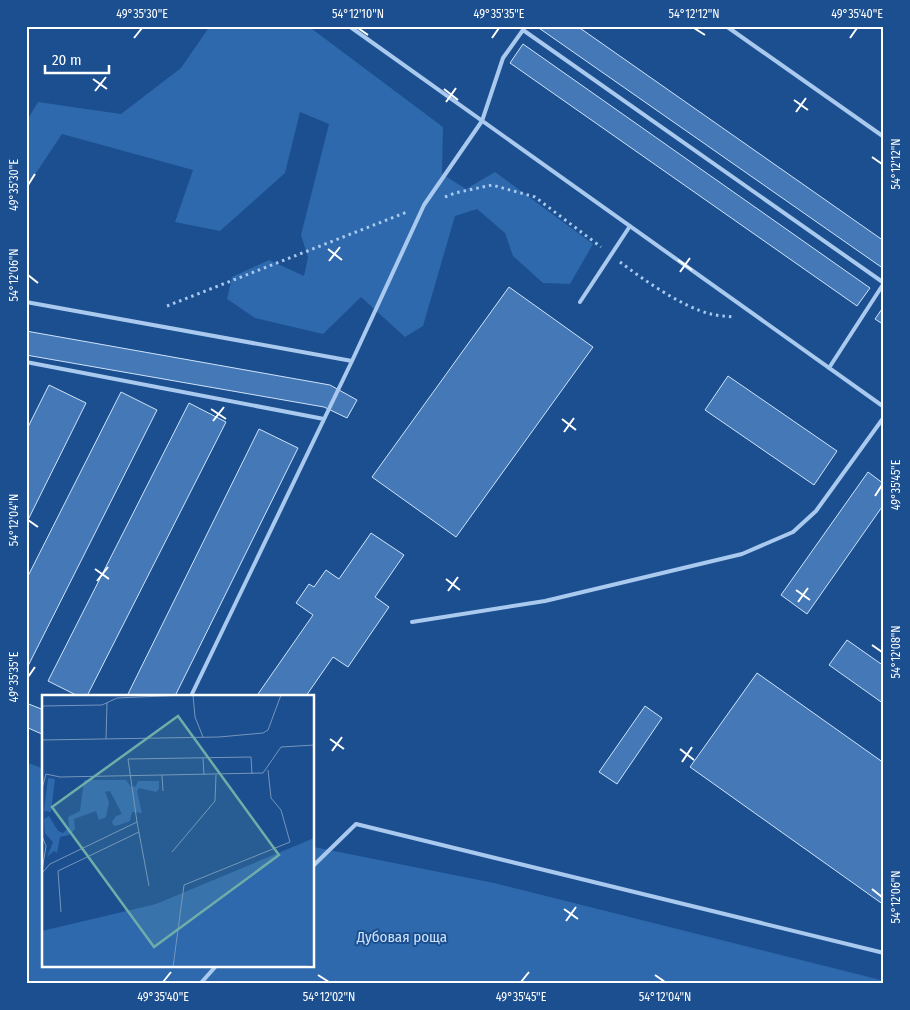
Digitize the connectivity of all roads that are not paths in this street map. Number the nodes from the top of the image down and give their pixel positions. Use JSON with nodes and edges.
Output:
{"nodes":[{"id":1,"x":349,"y":26,"type":"edge"},
{"id":2,"x":726,"y":26,"type":"edge"},
{"id":3,"x":482,"y":121,"type":"junction"},
{"id":4,"x":884,"y":138,"type":"edge"},
{"id":5,"x":630,"y":226,"type":"junction"},
{"id":6,"x":884,"y":283,"type":"edge"},
{"id":7,"x":26,"y":302,"type":"edge"},
{"id":8,"x":580,"y":302,"type":"dead end"},
{"id":9,"x":352,"y":361,"type":"junction"},
{"id":10,"x":26,"y":362,"type":"edge"},
{"id":11,"x":829,"y":368,"type":"junction"},
{"id":12,"x":884,"y":407,"type":"edge"},
{"id":13,"x":884,"y":417,"type":"edge"},
{"id":14,"x":324,"y":419,"type":"junction"},
{"id":15,"x":412,"y":622,"type":"dead end"},
{"id":16,"x":191,"y":695,"type":"edge"},
{"id":17,"x":315,"y":864,"type":"edge"},
{"id":18,"x":884,"y":953,"type":"edge"},
{"id":19,"x":214,"y":968,"type":"edge"},
{"id":20,"x":200,"y":984,"type":"edge"}],
"edges":[{"from":1,"to":3,"type":"lane"},
{"from":2,"to":4,"type":"lane"},
{"from":3,"to":5,"type":"lane"},
{"from":3,"to":6,"type":"lane"},
{"from":3,"to":9,"type":"lane"},
{"from":5,"to":8,"type":"lane"},
{"from":5,"to":11,"type":"lane"},
{"from":6,"to":11,"type":"lane"},
{"from":7,"to":9,"type":"lane"},
{"from":9,"to":14,"type":"lane"},
{"from":10,"to":14,"type":"lane"},
{"from":11,"to":12,"type":"lane"},
{"from":13,"to":15,"type":"lane"},
{"from":14,"to":16,"type":"lane"},
{"from":17,"to":18,"type":"lane"},
{"from":19,"to":20,"type":"lane"}]}
